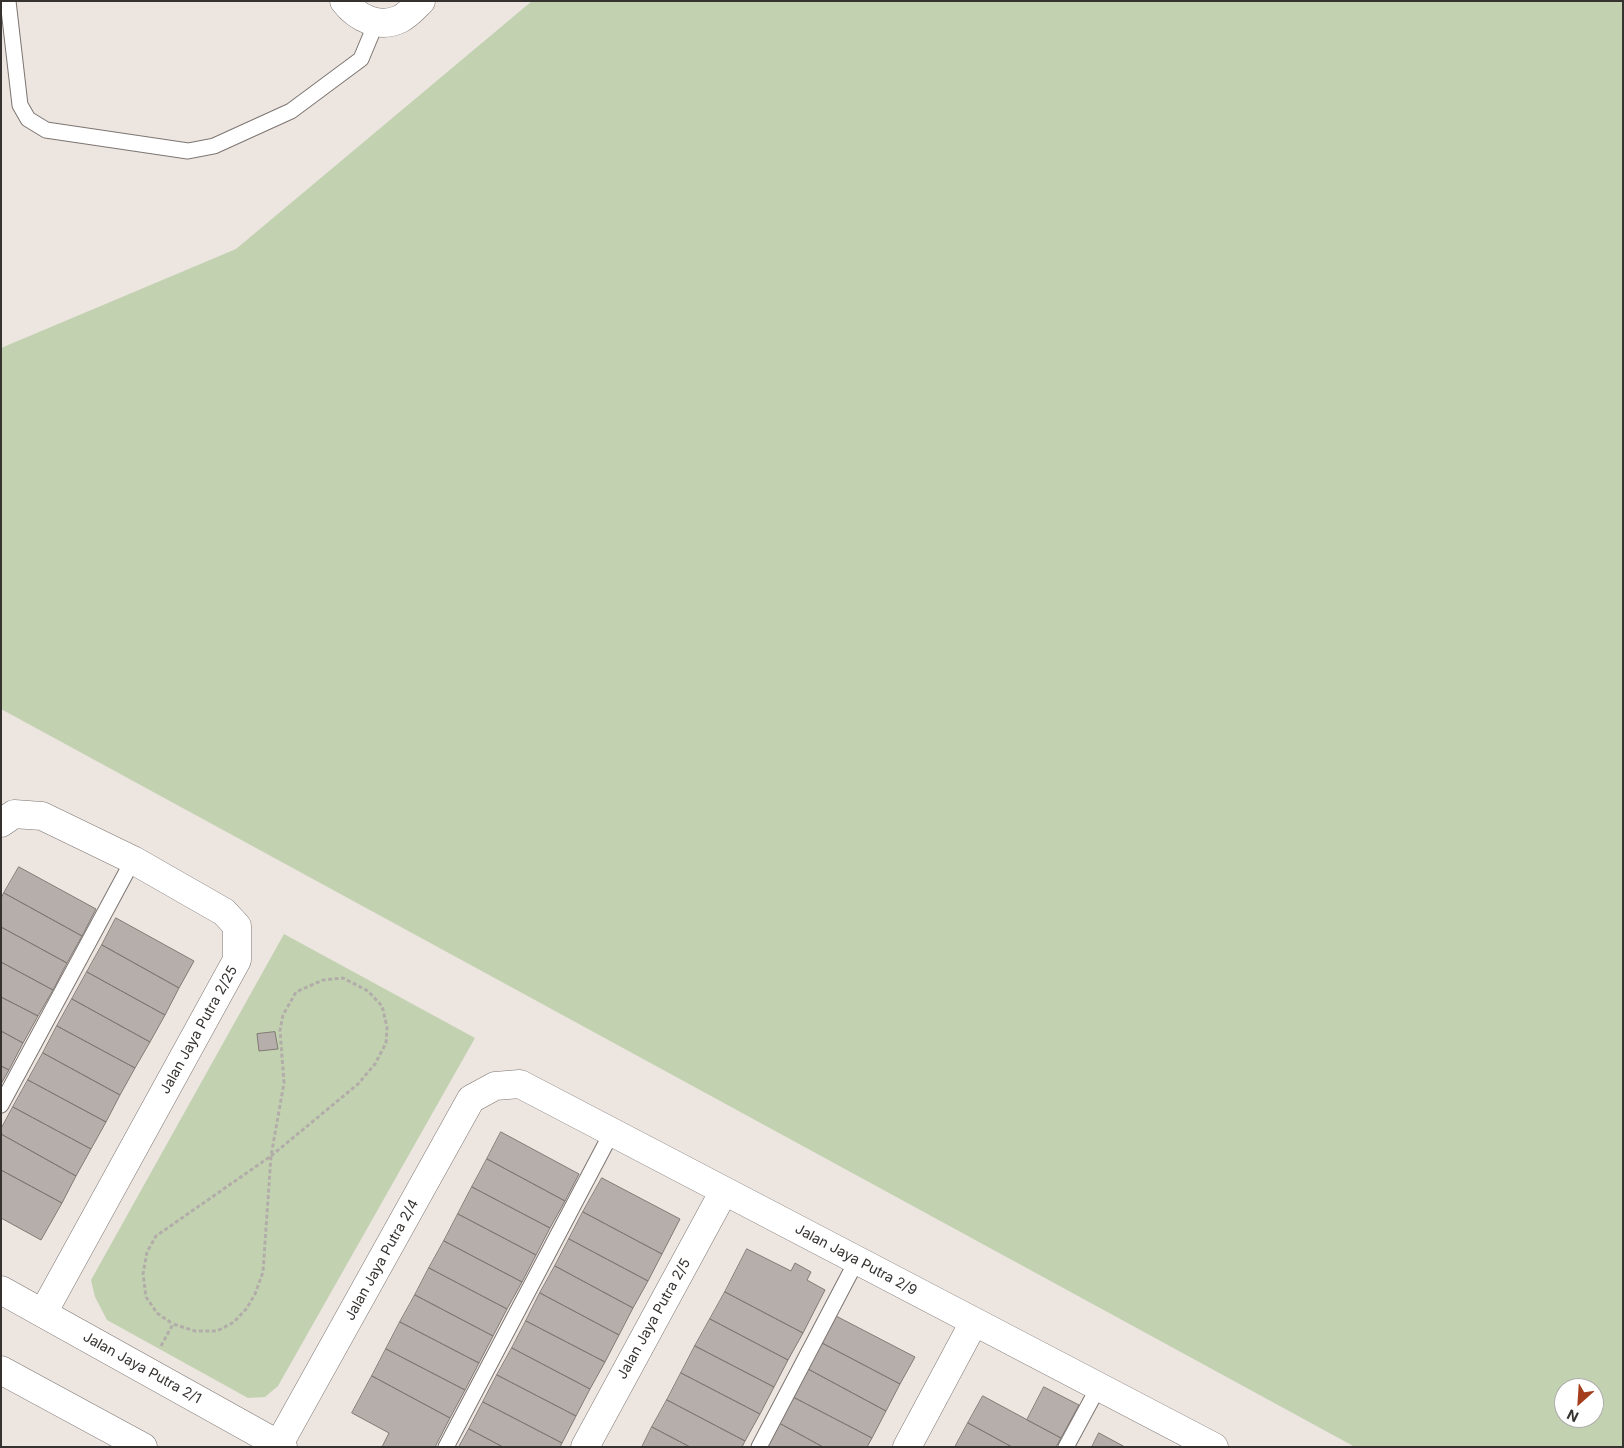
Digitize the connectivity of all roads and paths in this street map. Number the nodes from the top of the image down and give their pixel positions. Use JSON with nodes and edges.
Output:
{"nodes":[{"id":1,"x":8,"y":1,"type":"edge"},
{"id":2,"x":344,"y":1,"type":"edge"},
{"id":3,"x":421,"y":1,"type":"edge"},
{"id":4,"x":376,"y":23,"type":"junction"},
{"id":5,"x":1,"y":823,"type":"edge"},
{"id":6,"x":133,"y":860,"type":"junction"},
{"id":7,"x":495,"y":1086,"type":"joint"},
{"id":8,"x":1,"y":1105,"type":"edge"},
{"id":9,"x":612,"y":1132,"type":"junction"},
{"id":10,"x":271,"y":1156,"type":"junction"},
{"id":11,"x":724,"y":1191,"type":"junction"},
{"id":12,"x":857,"y":1260,"type":"junction"},
{"id":13,"x":1,"y":1290,"type":"edge"},
{"id":14,"x":43,"y":1313,"type":"junction"},
{"id":15,"x":974,"y":1322,"type":"junction"},
{"id":16,"x":173,"y":1324,"type":"junction"},
{"id":17,"x":1,"y":1370,"type":"edge"},
{"id":18,"x":148,"y":1371,"type":"junction"},
{"id":19,"x":1099,"y":1386,"type":"junction"},
{"id":20,"x":281,"y":1446,"type":"edge"},
{"id":21,"x":143,"y":1447,"type":"edge"},
{"id":22,"x":446,"y":1447,"type":"edge"},
{"id":23,"x":585,"y":1447,"type":"edge"},
{"id":24,"x":759,"y":1447,"type":"edge"},
{"id":25,"x":907,"y":1447,"type":"edge"},
{"id":26,"x":1066,"y":1447,"type":"edge"},
{"id":27,"x":1214,"y":1447,"type":"edge"}],
"edges":[{"from":1,"to":4,"type":"lane"},
{"from":2,"to":4,"type":"street"},
{"from":3,"to":4,"type":"street"},
{"from":5,"to":6,"type":"street","name":"Jalan Jaya Putra 2/25"},
{"from":6,"to":8,"type":"lane"},
{"from":6,"to":14,"type":"street","name":"Jalan Jaya Putra 2/25"},
{"from":7,"to":9,"type":"street","name":"Jalan Jaya Putra 2/9"},
{"from":7,"to":20,"type":"street","name":"Jalan Jaya Putra 2/4"},
{"from":9,"to":11,"type":"street","name":"Jalan Jaya Putra 2/9"},
{"from":9,"to":22,"type":"lane"},
{"from":10,"to":10,"type":"path"},
{"from":10,"to":16,"type":"path"},
{"from":10,"to":16,"type":"path"},
{"from":11,"to":12,"type":"street","name":"Jalan Jaya Putra 2/9"},
{"from":11,"to":23,"type":"street","name":"Jalan Jaya Putra 2/5"},
{"from":12,"to":15,"type":"street","name":"Jalan Jaya Putra 2/9"},
{"from":12,"to":24,"type":"lane"},
{"from":13,"to":14,"type":"street","name":"Jalan Jaya Putra 2/1"},
{"from":14,"to":18,"type":"street","name":"Jalan Jaya Putra 2/1"},
{"from":15,"to":19,"type":"street","name":"Jalan Jaya Putra 2/9"},
{"from":15,"to":25,"type":"street"},
{"from":16,"to":18,"type":"path"},
{"from":17,"to":21,"type":"street"},
{"from":18,"to":20,"type":"street","name":"Jalan Jaya Putra 2/1"},
{"from":19,"to":26,"type":"lane"},
{"from":19,"to":27,"type":"street","name":"Jalan Jaya Putra 2/9"}]}
